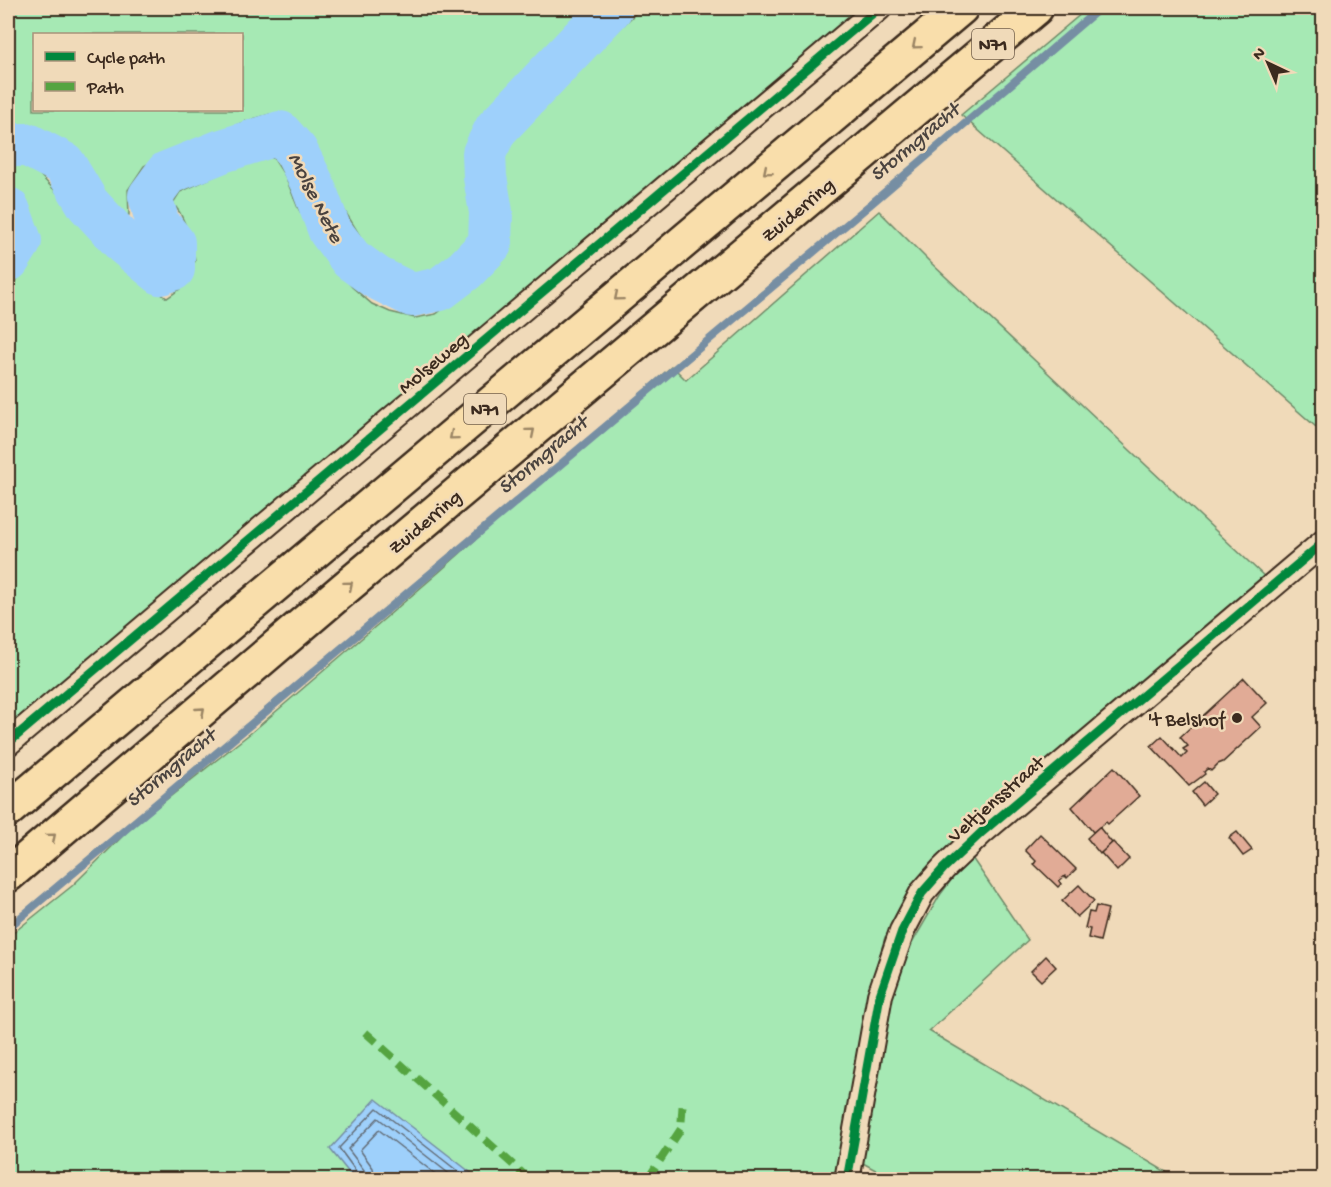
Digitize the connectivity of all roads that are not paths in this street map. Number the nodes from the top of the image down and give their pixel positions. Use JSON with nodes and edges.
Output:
{"nodes":[{"id":1,"x":879,"y":8,"type":"edge"},
{"id":2,"x":961,"y":8,"type":"edge"},
{"id":3,"x":1036,"y":8,"type":"edge"},
{"id":4,"x":1323,"y":542,"type":"edge"},
{"id":5,"x":8,"y":743,"type":"edge"},
{"id":6,"x":8,"y":810,"type":"edge"},
{"id":7,"x":8,"y":875,"type":"edge"},
{"id":8,"x":847,"y":1179,"type":"edge"}],
"edges":[{"from":1,"to":5,"type":"street","name":"Molseweg"},
{"from":2,"to":6,"type":"highway","number":"N71","one_way":true},
{"from":7,"to":3,"type":"highway","name":"Zuiderring","number":"N71","one_way":true},
{"from":4,"to":8,"type":"street","name":"Veltjensstraat"}]}
